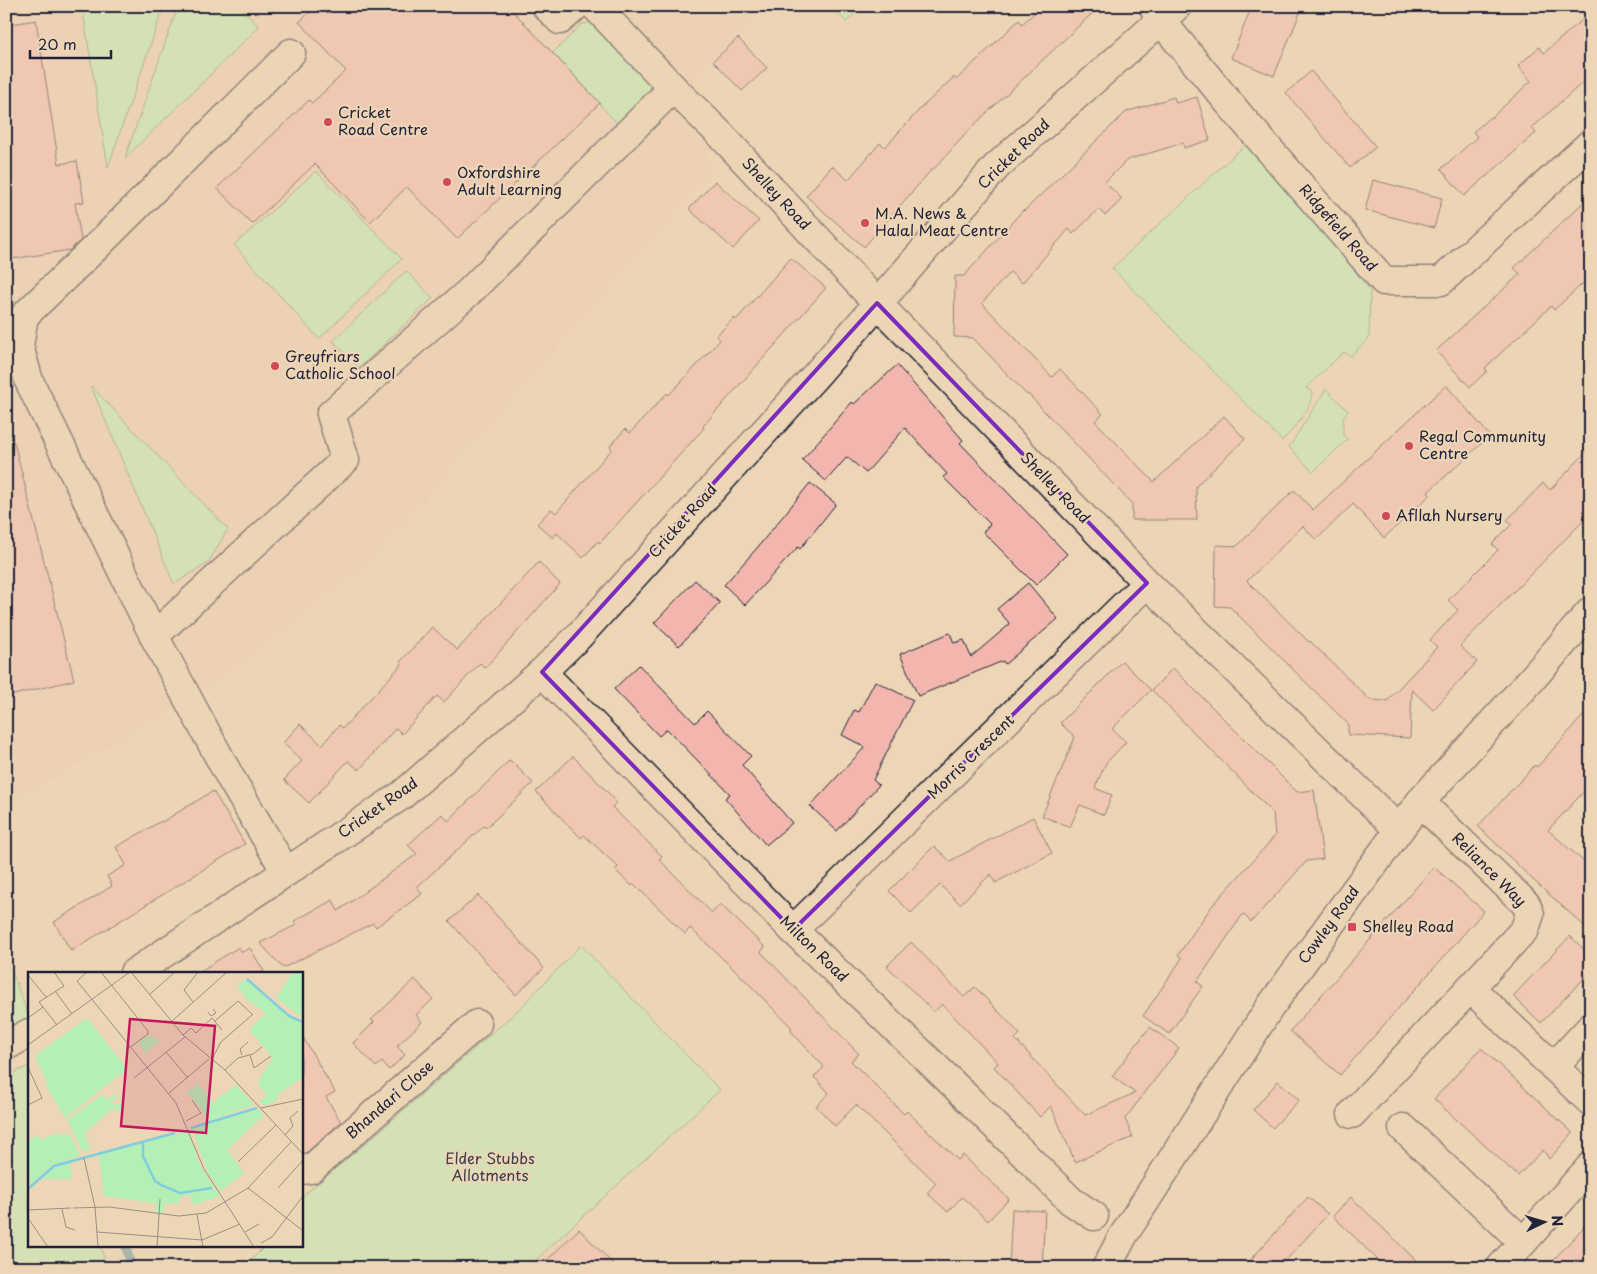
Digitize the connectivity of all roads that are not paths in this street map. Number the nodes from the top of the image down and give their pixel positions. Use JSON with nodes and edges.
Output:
{"nodes":[{"id":1,"x":546,"y":6,"type":"edge"},
{"id":2,"x":576,"y":6,"type":"edge"},
{"id":3,"x":595,"y":6,"type":"edge"},
{"id":4,"x":1164,"y":11,"type":"edge"},
{"id":5,"x":291,"y":53,"type":"dead end"},
{"id":6,"x":673,"y":88,"type":"junction"},
{"id":7,"x":1591,"y":143,"type":"edge"},
{"id":8,"x":877,"y":303,"type":"junction"},
{"id":9,"x":1147,"y":583,"type":"junction"},
{"id":10,"x":1591,"y":611,"type":"edge"},
{"id":11,"x":154,"y":636,"type":"junction"},
{"id":12,"x":542,"y":672,"type":"junction"},
{"id":13,"x":1420,"y":802,"type":"junction"},
{"id":14,"x":1398,"y":830,"type":"junction"},
{"id":15,"x":286,"y":872,"type":"junction"},
{"id":16,"x":793,"y":930,"type":"junction"},
{"id":17,"x":145,"y":970,"type":"edge"},
{"id":18,"x":1470,"y":988,"type":"junction"},
{"id":19,"x":478,"y":1024,"type":"dead end"},
{"id":20,"x":1591,"y":1027,"type":"edge"},
{"id":21,"x":1554,"y":1067,"type":"junction"},
{"id":22,"x":1591,"y":1102,"type":"edge"},
{"id":23,"x":1352,"y":1114,"type":"dead end"},
{"id":24,"x":1403,"y":1128,"type":"dead end"},
{"id":25,"x":1591,"y":1166,"type":"edge"},
{"id":26,"x":302,"y":1170,"type":"edge"},
{"id":27,"x":1094,"y":1216,"type":"dead end"},
{"id":28,"x":1523,"y":1242,"type":"junction"},
{"id":29,"x":1109,"y":1266,"type":"edge"},
{"id":30,"x":1500,"y":1268,"type":"edge"}],
"edges":[{"from":1,"to":2,"type":"street"},
{"from":3,"to":6,"type":"street","name":"Shelley Road"},
{"from":4,"to":7,"type":"street","name":"Ridgefield Road"},
{"from":4,"to":8,"type":"street","name":"Cricket Road"},
{"from":5,"to":11,"type":"street"},
{"from":6,"to":8,"type":"street","name":"Shelley Road"},
{"from":6,"to":11,"type":"street"},
{"from":8,"to":9,"type":"street","name":"Shelley Road"},
{"from":8,"to":12,"type":"street","name":"Cricket Road"},
{"from":9,"to":14,"type":"street","name":"Shelley Road"},
{"from":9,"to":16,"type":"street","name":"Morris Crescent"},
{"from":10,"to":13,"type":"street","name":"Cowley Road"},
{"from":11,"to":15,"type":"street"},
{"from":12,"to":15,"type":"street","name":"Cricket Road"},
{"from":12,"to":16,"type":"street","name":"Milton Road"},
{"from":13,"to":14,"type":"street","name":"Cowley Road"},
{"from":13,"to":18,"type":"street","name":"Reliance Way"},
{"from":14,"to":29,"type":"street","name":"Cowley Road"},
{"from":15,"to":17,"type":"street","name":"Cricket Road"},
{"from":16,"to":27,"type":"street","name":"Milton Road"},
{"from":18,"to":21,"type":"street"},
{"from":18,"to":23,"type":"street","name":"Reliance Way"},
{"from":19,"to":26,"type":"street","name":"Bhandari Close"},
{"from":20,"to":21,"type":"street"},
{"from":21,"to":22,"type":"street"},
{"from":24,"to":28,"type":"street"},
{"from":25,"to":28,"type":"street"},
{"from":28,"to":30,"type":"street"}]}
